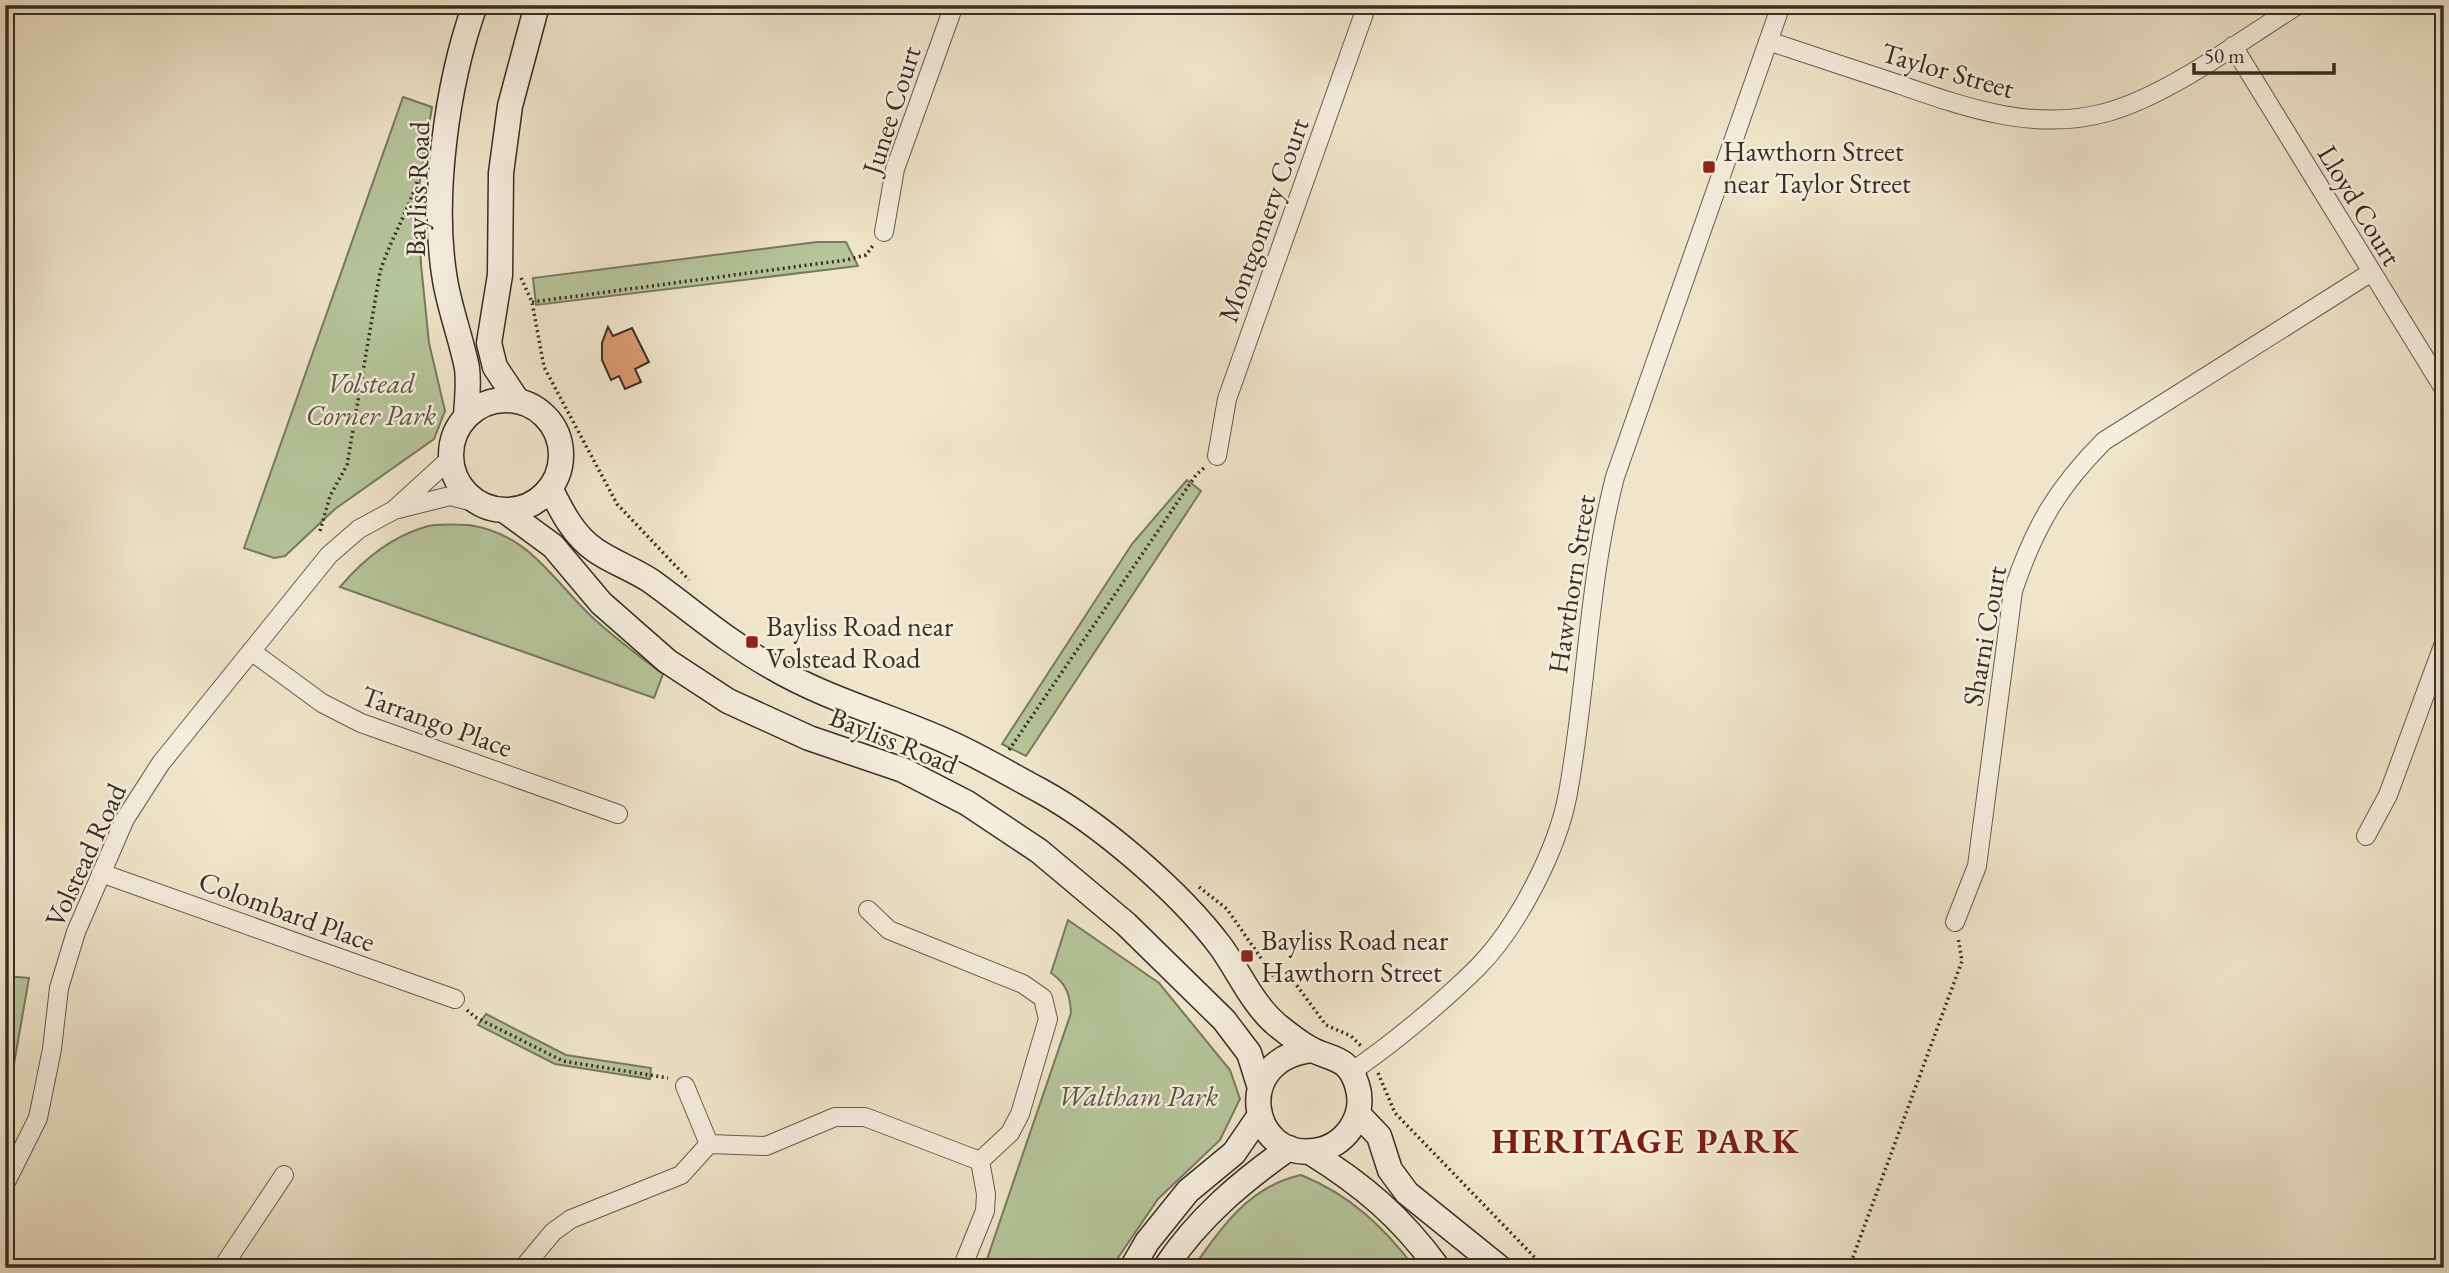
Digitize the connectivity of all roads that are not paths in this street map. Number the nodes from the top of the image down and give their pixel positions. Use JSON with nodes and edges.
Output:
{"nodes":[{"id":1,"x":475,"y":5,"type":"edge"},
{"id":2,"x":537,"y":5,"type":"edge"},
{"id":3,"x":954,"y":5,"type":"edge"},
{"id":4,"x":1367,"y":5,"type":"edge"},
{"id":5,"x":1781,"y":5,"type":"edge"},
{"id":6,"x":2298,"y":5,"type":"edge"},
{"id":7,"x":1768,"y":41,"type":"junction"},
{"id":8,"x":2233,"y":46,"type":"junction"},
{"id":9,"x":884,"y":232,"type":"road end"},
{"id":10,"x":2370,"y":273,"type":"junction"},
{"id":11,"x":2444,"y":389,"type":"edge"},
{"id":12,"x":517,"y":400,"type":"junction"},
{"id":13,"x":466,"y":416,"type":"junction"},
{"id":14,"x":1217,"y":456,"type":"road end"},
{"id":15,"x":451,"y":458,"type":"junction"},
{"id":16,"x":550,"y":488,"type":"junction"},
{"id":17,"x":493,"y":507,"type":"junction"},
{"id":18,"x":394,"y":510,"type":"junction"},
{"id":19,"x":2444,"y":643,"type":"edge"},
{"id":20,"x":251,"y":651,"type":"junction"},
{"id":21,"x":618,"y":814,"type":"dead end"},
{"id":22,"x":2366,"y":836,"type":"dead end"},
{"id":23,"x":101,"y":873,"type":"junction"},
{"id":24,"x":868,"y":909,"type":"dead end"},
{"id":25,"x":1955,"y":922,"type":"road end"},
{"id":26,"x":455,"y":999,"type":"road end"},
{"id":27,"x":1312,"y":1050,"type":"junction"},
{"id":28,"x":1351,"y":1072,"type":"junction"},
{"id":29,"x":685,"y":1086,"type":"road end"},
{"id":30,"x":1260,"y":1088,"type":"junction"},
{"id":31,"x":1358,"y":1114,"type":"junction"},
{"id":32,"x":1260,"y":1115,"type":"junction"},
{"id":33,"x":709,"y":1143,"type":"junction"},
{"id":34,"x":1300,"y":1150,"type":"junction"},
{"id":35,"x":980,"y":1161,"type":"junction"},
{"id":36,"x":284,"y":1175,"type":"dead end"},
{"id":37,"x":5,"y":1184,"type":"edge"},
{"id":38,"x":222,"y":1268,"type":"edge"},
{"id":39,"x":523,"y":1268,"type":"edge"},
{"id":40,"x":962,"y":1268,"type":"edge"},
{"id":41,"x":1132,"y":1268,"type":"edge"},
{"id":42,"x":1165,"y":1268,"type":"edge"},
{"id":43,"x":1438,"y":1268,"type":"edge"},
{"id":44,"x":1500,"y":1268,"type":"edge"}],
"edges":[{"from":1,"to":13,"type":"street","name":"Bayliss Road"},
{"from":2,"to":12,"type":"street"},
{"from":3,"to":9,"type":"street","name":"Junee Court"},
{"from":4,"to":14,"type":"street","name":"Montgomery Court"},
{"from":5,"to":7,"type":"street","name":"Hawthorn Street"},
{"from":6,"to":8,"type":"street","name":"Taylor Street"},
{"from":7,"to":8,"type":"street","name":"Taylor Street"},
{"from":7,"to":28,"type":"street","name":"Hawthorn Street"},
{"from":8,"to":10,"type":"street","name":"Lloyd Court"},
{"from":10,"to":11,"type":"street","name":"Lloyd Court"},
{"from":10,"to":25,"type":"street","name":"Sharni Court"},
{"from":12,"to":13,"type":"street"},
{"from":12,"to":16,"type":"street"},
{"from":13,"to":15,"type":"street","name":"Bayliss Road"},
{"from":15,"to":17,"type":"street","name":"Bayliss Road"},
{"from":15,"to":18,"type":"street","name":"Volstead Road"},
{"from":16,"to":17,"type":"street"},
{"from":16,"to":27,"type":"street","name":"Bayliss Road"},
{"from":17,"to":18,"type":"street","name":"Volstead Road"},
{"from":17,"to":30,"type":"street","name":"Bayliss Road"},
{"from":18,"to":20,"type":"street","name":"Volstead Road"},
{"from":19,"to":22,"type":"street"},
{"from":20,"to":21,"type":"street","name":"Tarrango Place"},
{"from":20,"to":23,"type":"street","name":"Volstead Road"},
{"from":23,"to":26,"type":"street","name":"Colombard Place"},
{"from":23,"to":37,"type":"street","name":"Volstead Road"},
{"from":24,"to":35,"type":"street"},
{"from":27,"to":28,"type":"street","name":"Bayliss Road"},
{"from":27,"to":30,"type":"street"},
{"from":28,"to":31,"type":"street"},
{"from":29,"to":33,"type":"street"},
{"from":30,"to":32,"type":"street","name":"Bayliss Road"},
{"from":31,"to":34,"type":"street"},
{"from":31,"to":44,"type":"street"},
{"from":32,"to":34,"type":"street"},
{"from":32,"to":41,"type":"street"},
{"from":33,"to":35,"type":"street"},
{"from":33,"to":39,"type":"street"},
{"from":34,"to":42,"type":"street"},
{"from":34,"to":43,"type":"street"},
{"from":35,"to":40,"type":"street"},
{"from":36,"to":38,"type":"street"}]}
